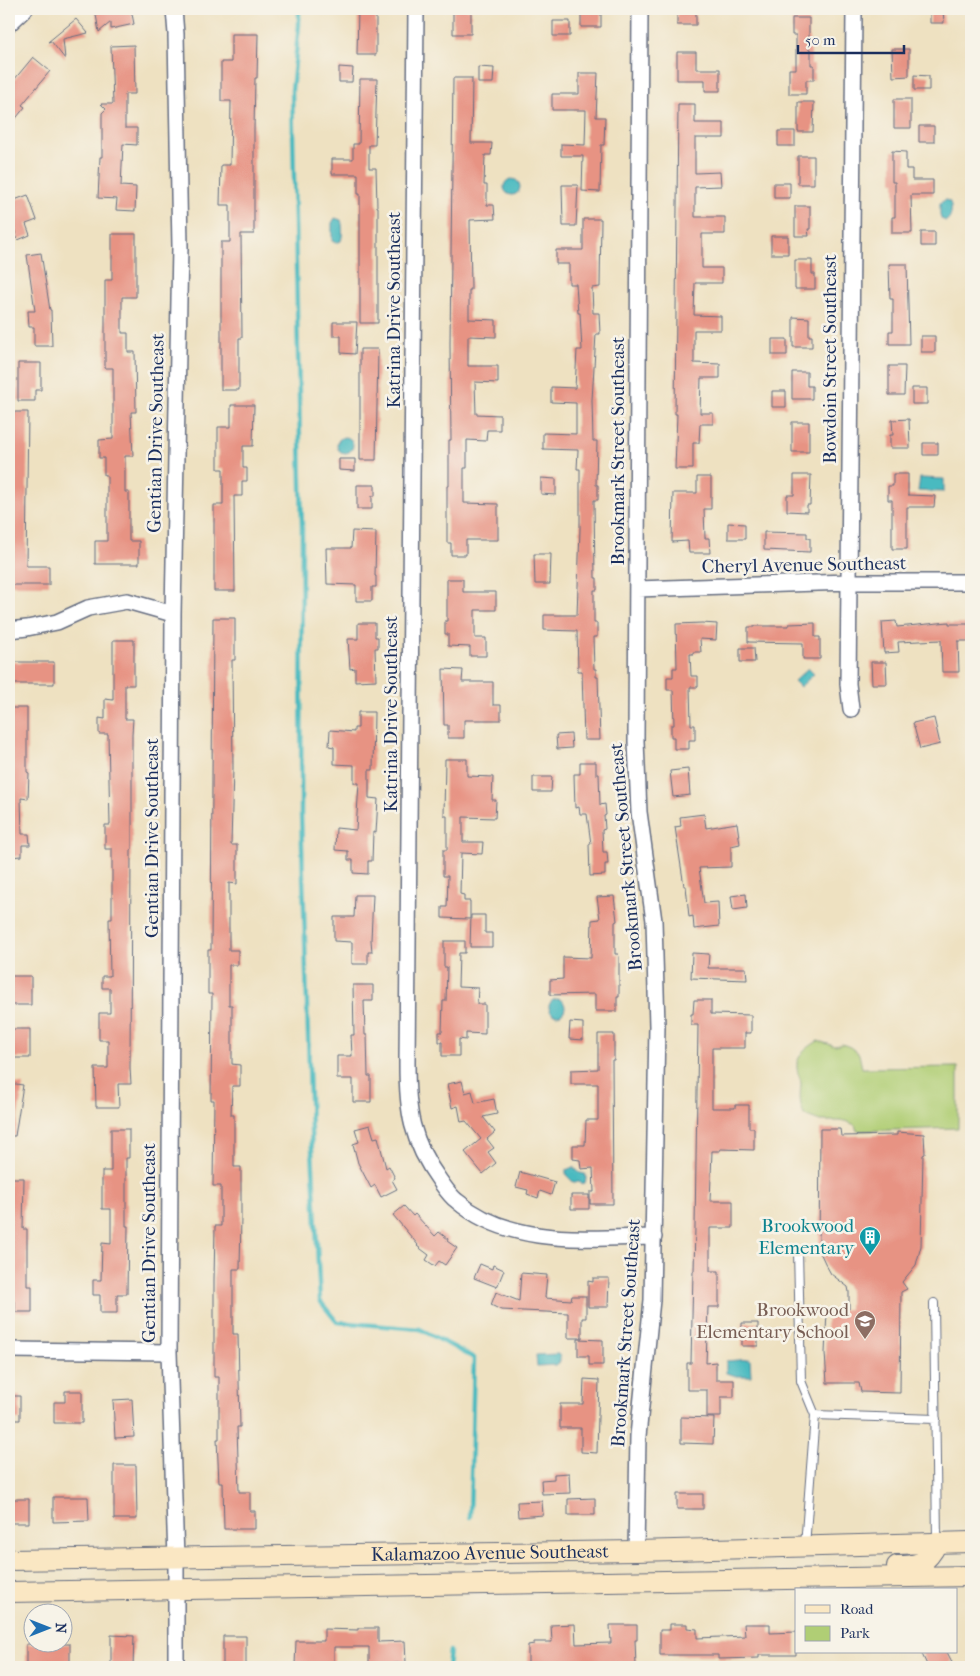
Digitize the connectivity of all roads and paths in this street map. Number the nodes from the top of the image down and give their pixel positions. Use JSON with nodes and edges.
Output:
{"nodes":[{"id":1,"x":25,"y":9,"type":"edge"},
{"id":2,"x":174,"y":9,"type":"edge"},
{"id":3,"x":416,"y":9,"type":"edge"},
{"id":4,"x":640,"y":9,"type":"edge"},
{"id":5,"x":854,"y":9,"type":"edge"},
{"id":6,"x":9,"y":24,"type":"edge"},
{"id":7,"x":849,"y":582,"type":"junction"},
{"id":8,"x":971,"y":582,"type":"edge"},
{"id":9,"x":637,"y":589,"type":"junction"},
{"id":10,"x":173,"y":614,"type":"junction"},
{"id":11,"x":9,"y":630,"type":"edge"},
{"id":12,"x":851,"y":709,"type":"dead end"},
{"id":13,"x":654,"y":1237,"type":"junction"},
{"id":14,"x":798,"y":1251,"type":"dead end"},
{"id":15,"x":934,"y":1304,"type":"dead end"},
{"id":16,"x":9,"y":1350,"type":"edge"},
{"id":17,"x":169,"y":1352,"type":"junction"},
{"id":18,"x":815,"y":1415,"type":"junction"},
{"id":19,"x":936,"y":1419,"type":"junction"},
{"id":20,"x":971,"y":1542,"type":"edge"},
{"id":21,"x":937,"y":1543,"type":"junction"},
{"id":22,"x":805,"y":1546,"type":"junction"},
{"id":23,"x":590,"y":1551,"type":"junction"},
{"id":24,"x":636,"y":1551,"type":"junction"},
{"id":25,"x":176,"y":1558,"type":"junction"},
{"id":26,"x":9,"y":1560,"type":"edge"},
{"id":27,"x":971,"y":1576,"type":"edge"},
{"id":28,"x":737,"y":1580,"type":"junction"},
{"id":29,"x":439,"y":1585,"type":"junction"},
{"id":30,"x":176,"y":1590,"type":"junction"},
{"id":31,"x":9,"y":1592,"type":"edge"},
{"id":32,"x":176,"y":1667,"type":"edge"}],
"edges":[{"from":1,"to":6,"type":"street"},
{"from":2,"to":10,"type":"street","name":"Gentian Drive Southeast"},
{"from":3,"to":13,"type":"street","name":"Katrina Drive Southeast"},
{"from":4,"to":9,"type":"street","name":"Brookmark Street Southeast"},
{"from":5,"to":7,"type":"street","name":"Bowdoin Street Southeast"},
{"from":7,"to":8,"type":"street","name":"Cheryl Avenue Southeast"},
{"from":7,"to":9,"type":"street","name":"Cheryl Avenue Southeast"},
{"from":7,"to":12,"type":"street","name":"Bowdoin Street Southeast"},
{"from":9,"to":13,"type":"street","name":"Brookmark Street Southeast"},
{"from":10,"to":11,"type":"street"},
{"from":10,"to":17,"type":"street","name":"Gentian Drive Southeast"},
{"from":13,"to":24,"type":"street","name":"Brookmark Street Southeast"},
{"from":14,"to":18,"type":"lane"},
{"from":15,"to":19,"type":"lane"},
{"from":16,"to":17,"type":"street"},
{"from":17,"to":25,"type":"street","name":"Gentian Drive Southeast"},
{"from":18,"to":19,"type":"lane"},
{"from":18,"to":22,"type":"lane"},
{"from":19,"to":21,"type":"lane"},
{"from":20,"to":21,"type":"main road","name":"Kalamazoo Avenue Southeast"},
{"from":21,"to":22,"type":"main road","name":"Kalamazoo Avenue Southeast"},
{"from":21,"to":28,"type":"main road"},
{"from":22,"to":24,"type":"main road","name":"Kalamazoo Avenue Southeast"},
{"from":23,"to":24,"type":"main road","name":"Kalamazoo Avenue Southeast"},
{"from":23,"to":25,"type":"main road","name":"Kalamazoo Avenue Southeast"},
{"from":23,"to":29,"type":"main road"},
{"from":25,"to":26,"type":"main road","name":"Kalamazoo Avenue Southeast"},
{"from":25,"to":30,"type":"street","name":"Gentian Drive Southeast"},
{"from":27,"to":28,"type":"main road","name":"Kalamazoo Avenue Southeast"},
{"from":28,"to":29,"type":"main road","name":"Kalamazoo Avenue Southeast"},
{"from":29,"to":30,"type":"main road","name":"Kalamazoo Avenue Southeast"},
{"from":30,"to":31,"type":"main road","name":"Kalamazoo Avenue Southeast"},
{"from":30,"to":32,"type":"street","name":"Gentian Drive Southeast"}]}
